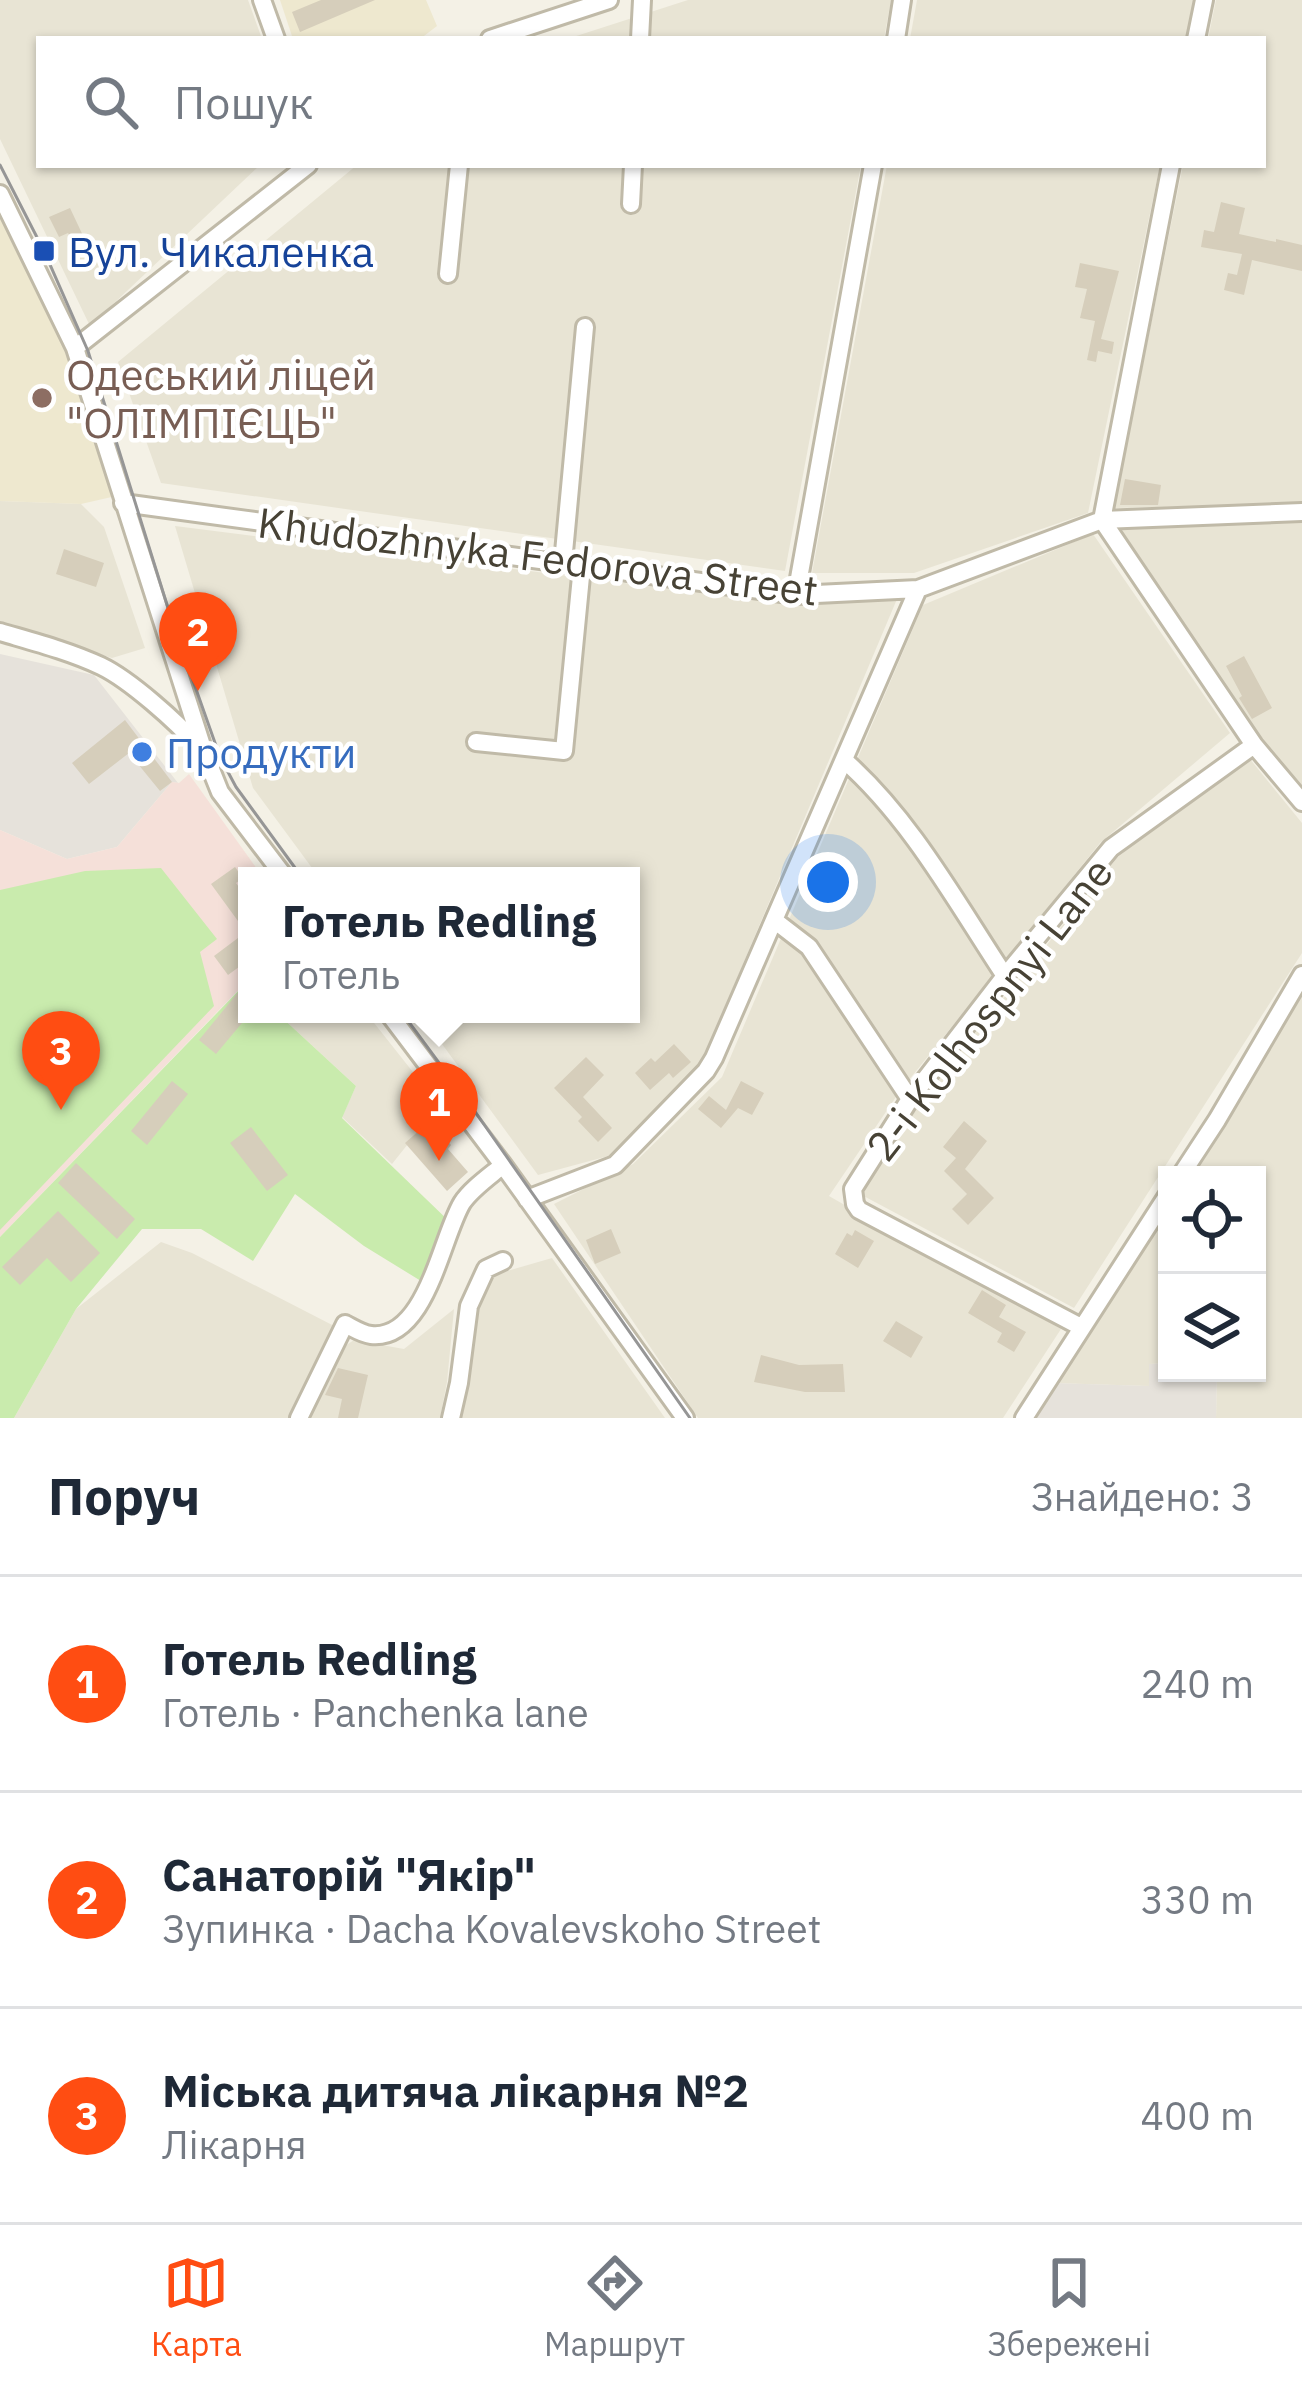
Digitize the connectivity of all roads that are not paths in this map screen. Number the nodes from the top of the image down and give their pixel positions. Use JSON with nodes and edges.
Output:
{"nodes":[{"id":1,"x":262,"y":0,"type":"edge"},
{"id":2,"x":609,"y":0,"type":"edge"},
{"id":3,"x":643,"y":0,"type":"edge"},
{"id":4,"x":902,"y":0,"type":"edge"},
{"id":5,"x":1204,"y":0,"type":"edge"},
{"id":6,"x":275,"y":36,"type":"edge"},
{"id":7,"x":499,"y":36,"type":"edge"},
{"id":8,"x":640,"y":36,"type":"edge"},
{"id":9,"x":896,"y":36,"type":"edge"},
{"id":10,"x":1197,"y":36,"type":"edge"},
{"id":11,"x":304,"y":168,"type":"edge"},
{"id":12,"x":459,"y":168,"type":"edge"},
{"id":13,"x":633,"y":168,"type":"edge"},
{"id":14,"x":872,"y":168,"type":"edge"},
{"id":15,"x":1170,"y":168,"type":"edge"},
{"id":16,"x":0,"y":194,"type":"edge"},
{"id":17,"x":631,"y":204,"type":"dead end"},
{"id":18,"x":448,"y":274,"type":"dead end"},
{"id":19,"x":584,"y":327,"type":"dead end"},
{"id":20,"x":75,"y":348,"type":"junction"},
{"id":21,"x":124,"y":503,"type":"junction"},
{"id":22,"x":1302,"y":512,"type":"edge"},
{"id":23,"x":1102,"y":520,"type":"junction"},
{"id":24,"x":572,"y":564,"type":"junction"},
{"id":25,"x":918,"y":589,"type":"junction"},
{"id":26,"x":796,"y":595,"type":"junction"},
{"id":27,"x":0,"y":632,"type":"edge"},
{"id":28,"x":476,"y":742,"type":"dead end"},
{"id":29,"x":1254,"y":745,"type":"junction"},
{"id":30,"x":204,"y":752,"type":"junction"},
{"id":31,"x":844,"y":760,"type":"junction"},
{"id":32,"x":1302,"y":802,"type":"edge"},
{"id":33,"x":277,"y":867,"type":"edge"},
{"id":34,"x":774,"y":920,"type":"junction"},
{"id":35,"x":1302,"y":975,"type":"edge"},
{"id":36,"x":1006,"y":976,"type":"junction"},
{"id":37,"x":395,"y":1023,"type":"edge"},
{"id":38,"x":910,"y":1099,"type":"junction"},
{"id":39,"x":503,"y":1165,"type":"junction"},
{"id":40,"x":1187,"y":1166,"type":"edge"},
{"id":41,"x":526,"y":1199,"type":"junction"},
{"id":42,"x":1158,"y":1210,"type":"edge"},
{"id":43,"x":503,"y":1261,"type":"dead end"},
{"id":44,"x":1081,"y":1327,"type":"junction"},
{"id":45,"x":299,"y":1418,"type":"edge"},
{"id":46,"x":451,"y":1418,"type":"edge"},
{"id":47,"x":685,"y":1418,"type":"edge"},
{"id":48,"x":1024,"y":1418,"type":"edge"}],
"edges":[{"from":1,"to":6,"type":"street"},
{"from":2,"to":7,"type":"street"},
{"from":3,"to":8,"type":"street"},
{"from":4,"to":9,"type":"street"},
{"from":5,"to":10,"type":"street"},
{"from":11,"to":20,"type":"street"},
{"from":12,"to":18,"type":"street"},
{"from":13,"to":17,"type":"street"},
{"from":14,"to":26,"type":"street"},
{"from":15,"to":23,"type":"street"},
{"from":16,"to":20,"type":"street"},
{"from":19,"to":24,"type":"street"},
{"from":20,"to":21,"type":"street"},
{"from":21,"to":24,"type":"street","name":"Khudozhnyka Fedorova Street"},
{"from":21,"to":30,"type":"street"},
{"from":22,"to":23,"type":"street","name":"Khudozhnyka Fedorova Street"},
{"from":23,"to":25,"type":"street","name":"Khudozhnyka Fedorova Street"},
{"from":23,"to":29,"type":"street"},
{"from":24,"to":26,"type":"street","name":"Khudozhnyka Fedorova Street"},
{"from":24,"to":28,"type":"street"},
{"from":25,"to":26,"type":"street","name":"Khudozhnyka Fedorova Street"},
{"from":25,"to":31,"type":"street"},
{"from":27,"to":30,"type":"street"},
{"from":29,"to":32,"type":"street"},
{"from":29,"to":36,"type":"street","name":"2-i Kolhospnyi Lane"},
{"from":30,"to":33,"type":"street"},
{"from":31,"to":34,"type":"street"},
{"from":31,"to":36,"type":"street"},
{"from":34,"to":38,"type":"street"},
{"from":34,"to":41,"type":"street"},
{"from":35,"to":40,"type":"street"},
{"from":36,"to":38,"type":"street","name":"2-i Kolhospnyi Lane"},
{"from":37,"to":39,"type":"street"},
{"from":38,"to":44,"type":"street","name":"2-i Kolhospnyi Lane"},
{"from":39,"to":41,"type":"street"},
{"from":39,"to":45,"type":"street"},
{"from":41,"to":47,"type":"street"},
{"from":42,"to":44,"type":"street"},
{"from":43,"to":46,"type":"street"},
{"from":44,"to":48,"type":"street"}]}
